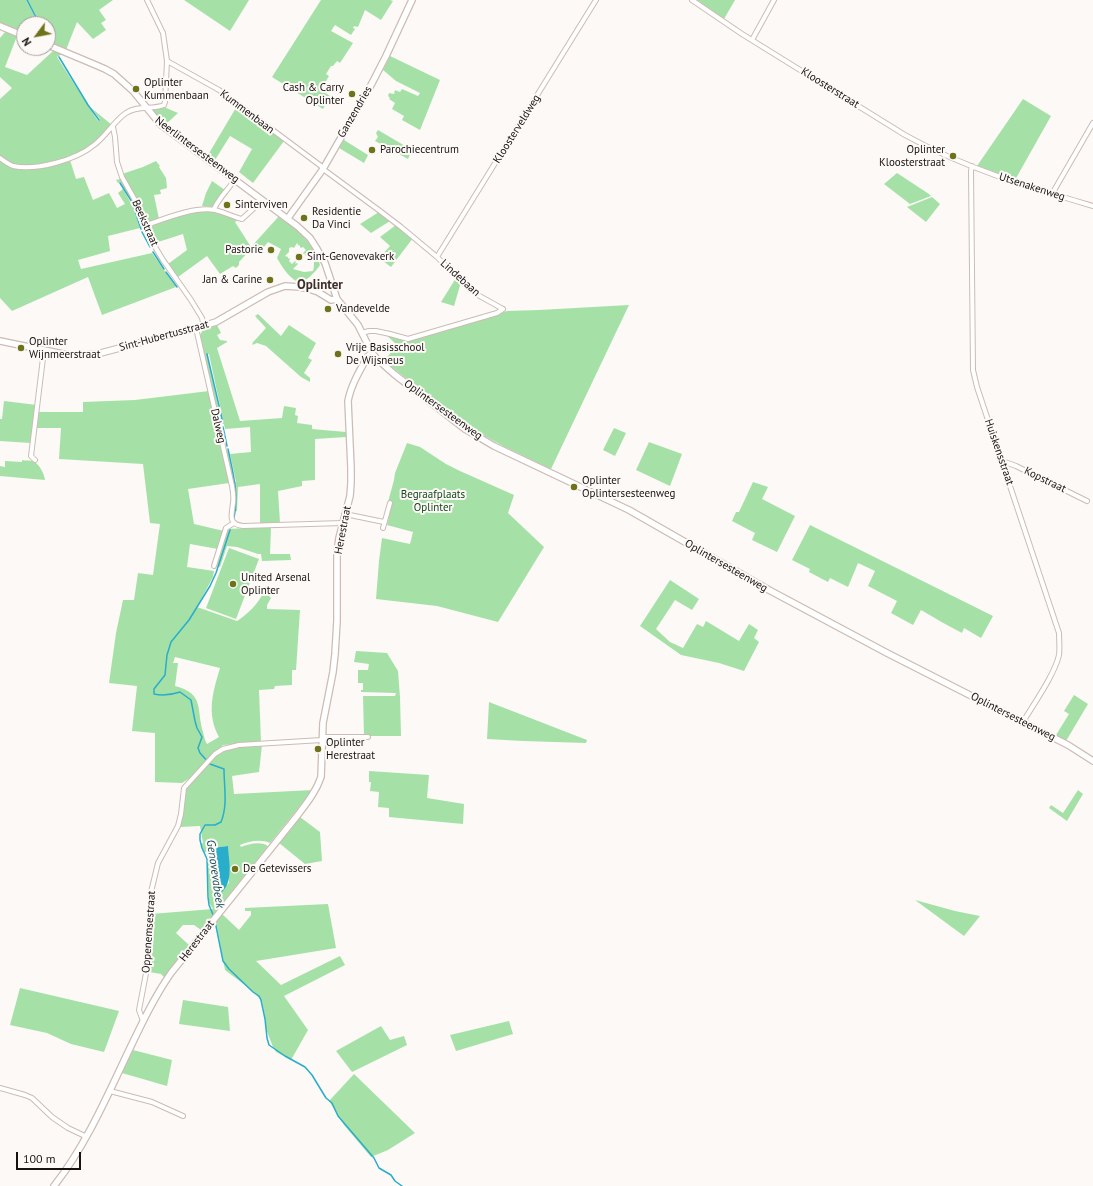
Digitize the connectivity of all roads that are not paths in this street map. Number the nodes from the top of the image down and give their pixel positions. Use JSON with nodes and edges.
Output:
{"nodes":[{"id":1,"x":147,"y":0,"type":"edge"},
{"id":2,"x":412,"y":0,"type":"edge"},
{"id":3,"x":596,"y":0,"type":"edge"},
{"id":4,"x":692,"y":0,"type":"edge"},
{"id":5,"x":774,"y":0,"type":"edge"},
{"id":6,"x":0,"y":26,"type":"edge"},
{"id":7,"x":16,"y":33,"type":"edge"},
{"id":8,"x":752,"y":40,"type":"junction"},
{"id":9,"x":56,"y":48,"type":"edge"},
{"id":10,"x":168,"y":61,"type":"junction"},
{"id":11,"x":145,"y":108,"type":"junction"},
{"id":12,"x":1093,"y":123,"type":"edge"},
{"id":13,"x":113,"y":127,"type":"junction"},
{"id":14,"x":0,"y":158,"type":"edge"},
{"id":15,"x":972,"y":166,"type":"junction"},
{"id":16,"x":323,"y":169,"type":"junction"},
{"id":17,"x":235,"y":180,"type":"junction"},
{"id":18,"x":1052,"y":194,"type":"junction"},
{"id":19,"x":262,"y":200,"type":"junction"},
{"id":20,"x":1093,"y":206,"type":"edge"},
{"id":21,"x":214,"y":210,"type":"junction"},
{"id":22,"x":288,"y":218,"type":"junction"},
{"id":23,"x":144,"y":226,"type":"junction"},
{"id":24,"x":437,"y":257,"type":"junction"},
{"id":25,"x":337,"y":299,"type":"junction"},
{"id":26,"x":204,"y":326,"type":"junction"},
{"id":27,"x":196,"y":328,"type":"junction"},
{"id":28,"x":362,"y":333,"type":"junction"},
{"id":29,"x":0,"y":341,"type":"edge"},
{"id":30,"x":44,"y":350,"type":"junction"},
{"id":31,"x":372,"y":353,"type":"junction"},
{"id":32,"x":35,"y":460,"type":"dead end"},
{"id":33,"x":1002,"y":461,"type":"junction"},
{"id":34,"x":1086,"y":501,"type":"dead end"},
{"id":35,"x":390,"y":503,"type":"dead end"},
{"id":36,"x":345,"y":514,"type":"junction"},
{"id":37,"x":384,"y":522,"type":"junction"},
{"id":38,"x":234,"y":523,"type":"junction"},
{"id":39,"x":342,"y":523,"type":"junction"},
{"id":40,"x":383,"y":528,"type":"dead end"},
{"id":41,"x":214,"y":566,"type":"dead end"},
{"id":42,"x":1023,"y":722,"type":"junction"},
{"id":43,"x":368,"y":737,"type":"dead end"},
{"id":44,"x":322,"y":739,"type":"junction"},
{"id":45,"x":1093,"y":761,"type":"edge"},
{"id":46,"x":144,"y":1021,"type":"junction"},
{"id":47,"x":0,"y":1088,"type":"edge"},
{"id":48,"x":110,"y":1091,"type":"junction"},
{"id":49,"x":183,"y":1116,"type":"dead end"},
{"id":50,"x":87,"y":1137,"type":"junction"},
{"id":51,"x":54,"y":1186,"type":"edge"}],
"edges":[{"from":1,"to":10,"type":"street"},
{"from":2,"to":16,"type":"street","name":"Ganzendries"},
{"from":3,"to":24,"type":"street","name":"Kloosterveldweg"},
{"from":4,"to":8,"type":"street","name":"Kloosterstraat"},
{"from":5,"to":8,"type":"street"},
{"from":6,"to":7,"type":"street"},
{"from":8,"to":15,"type":"street","name":"Kloosterstraat"},
{"from":9,"to":11,"type":"street","name":"Neerlintersesteenweg"},
{"from":10,"to":11,"type":"street"},
{"from":10,"to":16,"type":"street","name":"Kummenbaan"},
{"from":11,"to":13,"type":"street"},
{"from":11,"to":17,"type":"street","name":"Neerlintersesteenweg"},
{"from":12,"to":18,"type":"street"},
{"from":13,"to":14,"type":"street"},
{"from":13,"to":23,"type":"street","name":"Beekstraat"},
{"from":15,"to":18,"type":"street","name":"Utsenakenweg"},
{"from":15,"to":33,"type":"street","name":"Huiskensstraat"},
{"from":16,"to":22,"type":"street","name":"Ganzendries"},
{"from":16,"to":24,"type":"street","name":"Lindebaan"},
{"from":17,"to":19,"type":"street","name":"Neerlintersesteenweg"},
{"from":17,"to":21,"type":"street"},
{"from":18,"to":20,"type":"street","name":"Utsenakenweg"},
{"from":19,"to":21,"type":"street"},
{"from":19,"to":22,"type":"street","name":"Neerlintersesteenweg"},
{"from":21,"to":23,"type":"street"},
{"from":22,"to":25,"type":"street","name":"Neerlintersesteenweg"},
{"from":23,"to":26,"type":"street","name":"Beekstraat"},
{"from":24,"to":28,"type":"street","name":"Lindebaan"},
{"from":25,"to":26,"type":"street","name":"Sint-Hubertusstraat"},
{"from":25,"to":28,"type":"street","name":"Oplintersesteenweg"},
{"from":26,"to":27,"type":"street","name":"Sint-Hubertusstraat"},
{"from":27,"to":30,"type":"street","name":"Sint-Hubertusstraat"},
{"from":27,"to":38,"type":"street","name":"Dalweg"},
{"from":28,"to":31,"type":"street","name":"Oplintersesteenweg"},
{"from":29,"to":30,"type":"street","name":"Sint-Hubertusstraat"},
{"from":30,"to":32,"type":"street"},
{"from":31,"to":36,"type":"street","name":"Herestraat"},
{"from":31,"to":42,"type":"street","name":"Oplintersesteenweg"},
{"from":33,"to":34,"type":"street","name":"Kopstraat"},
{"from":33,"to":42,"type":"street","name":"Huiskensstraat"},
{"from":35,"to":37,"type":"street"},
{"from":36,"to":37,"type":"street"},
{"from":36,"to":39,"type":"street","name":"Herestraat"},
{"from":37,"to":40,"type":"street"},
{"from":38,"to":39,"type":"street"},
{"from":38,"to":41,"type":"street"},
{"from":39,"to":44,"type":"street","name":"Herestraat"},
{"from":42,"to":45,"type":"street","name":"Oplintersesteenweg"},
{"from":43,"to":44,"type":"street"},
{"from":44,"to":46,"type":"street","name":"Herestraat"},
{"from":44,"to":46,"type":"street","name":"Oppenemsestraat"},
{"from":46,"to":48,"type":"street","name":"Herestraat"},
{"from":47,"to":50,"type":"street"},
{"from":48,"to":49,"type":"street"},
{"from":48,"to":50,"type":"street","name":"Herestraat"},
{"from":50,"to":51,"type":"street","name":"Herestraat"}]}
